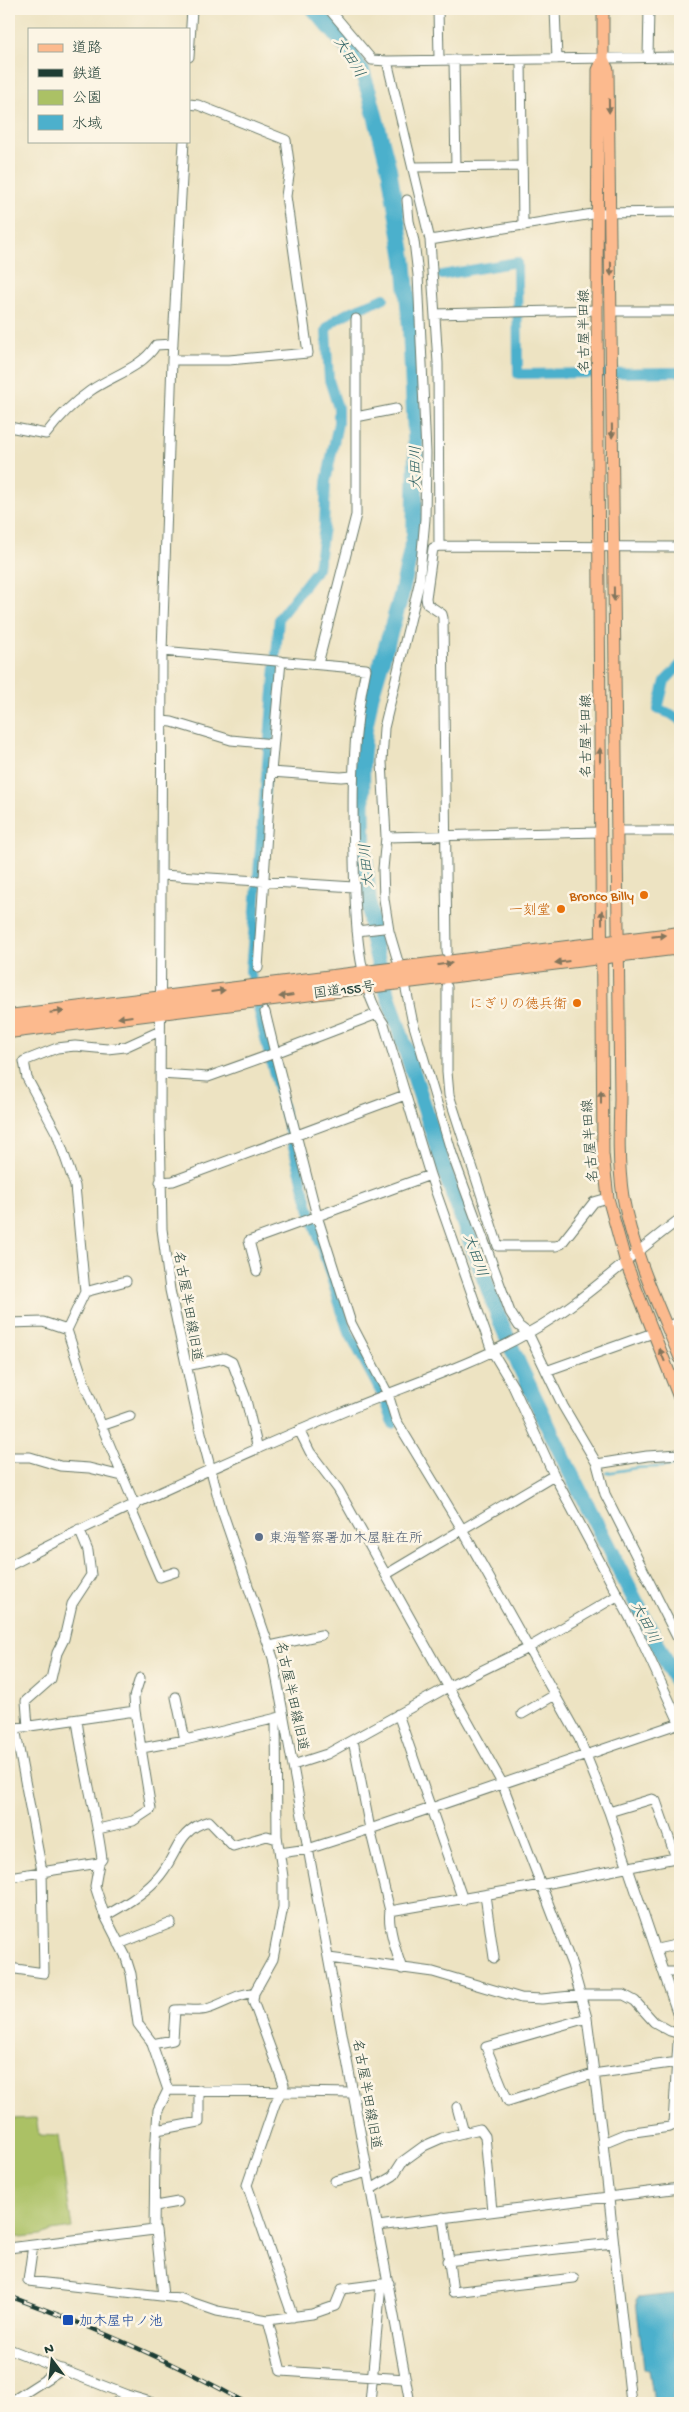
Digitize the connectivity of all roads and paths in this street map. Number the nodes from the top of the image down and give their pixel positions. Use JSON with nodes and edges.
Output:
{"nodes":[{"id":1,"x":192,"y":9,"type":"edge"},
{"id":2,"x":328,"y":9,"type":"edge"},
{"id":3,"x":438,"y":9,"type":"edge"},
{"id":4,"x":555,"y":9,"type":"edge"},
{"id":5,"x":603,"y":9,"type":"edge"},
{"id":6,"x":649,"y":9,"type":"edge"},
{"id":7,"x":190,"y":41,"type":"edge"},
{"id":8,"x":648,"y":58,"type":"junction"},
{"id":9,"x":680,"y":58,"type":"edge"},
{"id":10,"x":557,"y":59,"type":"junction"},
{"id":11,"x":603,"y":59,"type":"junction"},
{"id":12,"x":439,"y":60,"type":"junction"},
{"id":13,"x":454,"y":60,"type":"junction"},
{"id":14,"x":522,"y":60,"type":"junction"},
{"id":15,"x":387,"y":61,"type":"junction"},
{"id":16,"x":190,"y":104,"type":"edge"},
{"id":17,"x":184,"y":142,"type":"edge"},
{"id":18,"x":456,"y":166,"type":"junction"},
{"id":19,"x":522,"y":166,"type":"junction"},
{"id":20,"x":413,"y":167,"type":"junction"},
{"id":21,"x":408,"y":200,"type":"dead end"},
{"id":22,"x":604,"y":212,"type":"junction"},
{"id":23,"x":680,"y":212,"type":"edge"},
{"id":24,"x":523,"y":226,"type":"junction"},
{"id":25,"x":430,"y":240,"type":"junction"},
{"id":26,"x":597,"y":310,"type":"junction"},
{"id":27,"x":612,"y":311,"type":"junction"},
{"id":28,"x":680,"y":311,"type":"edge"},
{"id":29,"x":434,"y":314,"type":"junction"},
{"id":30,"x":356,"y":319,"type":"dead end"},
{"id":31,"x":173,"y":344,"type":"junction"},
{"id":32,"x":172,"y":360,"type":"junction"},
{"id":33,"x":396,"y":409,"type":"dead end"},
{"id":34,"x":356,"y":417,"type":"junction"},
{"id":35,"x":9,"y":427,"type":"edge"},
{"id":36,"x":439,"y":546,"type":"junction"},
{"id":37,"x":613,"y":546,"type":"junction"},
{"id":38,"x":680,"y":547,"type":"edge"},
{"id":39,"x":599,"y":548,"type":"junction"},
{"id":40,"x":162,"y":651,"type":"junction"},
{"id":41,"x":281,"y":661,"type":"junction"},
{"id":42,"x":318,"y":664,"type":"junction"},
{"id":43,"x":162,"y":721,"type":"junction"},
{"id":44,"x":273,"y":744,"type":"junction"},
{"id":45,"x":270,"y":772,"type":"junction"},
{"id":46,"x":352,"y":776,"type":"junction"},
{"id":47,"x":617,"y":831,"type":"junction"},
{"id":48,"x":680,"y":831,"type":"edge"},
{"id":49,"x":601,"y":832,"type":"junction"},
{"id":50,"x":444,"y":836,"type":"junction"},
{"id":51,"x":386,"y":837,"type":"junction"},
{"id":52,"x":162,"y":875,"type":"junction"},
{"id":53,"x":265,"y":883,"type":"junction"},
{"id":54,"x":354,"y":887,"type":"junction"},
{"id":55,"x":383,"y":928,"type":"dead end"},
{"id":56,"x":358,"y":931,"type":"junction"},
{"id":57,"x":680,"y":934,"type":"edge"},
{"id":58,"x":618,"y":940,"type":"junction"},
{"id":59,"x":602,"y":943,"type":"junction"},
{"id":60,"x":680,"y":947,"type":"edge"},
{"id":61,"x":447,"y":952,"type":"dead end"},
{"id":62,"x":619,"y":955,"type":"junction"},
{"id":63,"x":602,"y":957,"type":"junction"},
{"id":64,"x":258,"y":968,"type":"dead end"},
{"id":65,"x":401,"y":975,"type":"junction"},
{"id":66,"x":367,"y":982,"type":"junction"},
{"id":67,"x":447,"y":987,"type":"dead end"},
{"id":68,"x":161,"y":1005,"type":"junction"},
{"id":69,"x":266,"y":1012,"type":"dead end"},
{"id":70,"x":377,"y":1014,"type":"junction"},
{"id":71,"x":9,"y":1017,"type":"edge"},
{"id":72,"x":9,"y":1031,"type":"edge"},
{"id":73,"x":160,"y":1031,"type":"junction"},
{"id":74,"x":275,"y":1052,"type":"junction"},
{"id":75,"x":160,"y":1074,"type":"junction"},
{"id":76,"x":405,"y":1095,"type":"junction"},
{"id":77,"x":296,"y":1134,"type":"junction"},
{"id":78,"x":430,"y":1175,"type":"junction"},
{"id":79,"x":160,"y":1182,"type":"junction"},
{"id":80,"x":608,"y":1198,"type":"junction"},
{"id":81,"x":317,"y":1216,"type":"junction"},
{"id":82,"x":680,"y":1219,"type":"edge"},
{"id":83,"x":638,"y":1252,"type":"junction"},
{"id":84,"x":626,"y":1263,"type":"junction"},
{"id":85,"x":257,"y":1271,"type":"dead end"},
{"id":86,"x":126,"y":1281,"type":"dead end"},
{"id":87,"x":85,"y":1292,"type":"junction"},
{"id":88,"x":680,"y":1322,"type":"edge"},
{"id":89,"x":9,"y":1323,"type":"edge"},
{"id":90,"x":667,"y":1326,"type":"junction"},
{"id":91,"x":67,"y":1330,"type":"junction"},
{"id":92,"x":528,"y":1333,"type":"junction"},
{"id":93,"x":653,"y":1333,"type":"junction"},
{"id":94,"x":495,"y":1350,"type":"junction"},
{"id":95,"x":680,"y":1358,"type":"edge"},
{"id":96,"x":186,"y":1366,"type":"junction"},
{"id":97,"x":546,"y":1371,"type":"junction"},
{"id":98,"x":388,"y":1394,"type":"junction"},
{"id":99,"x":680,"y":1400,"type":"edge"},
{"id":100,"x":130,"y":1416,"type":"dead end"},
{"id":101,"x":101,"y":1426,"type":"junction"},
{"id":102,"x":299,"y":1430,"type":"junction"},
{"id":103,"x":258,"y":1449,"type":"junction"},
{"id":104,"x":680,"y":1454,"type":"edge"},
{"id":105,"x":9,"y":1457,"type":"edge"},
{"id":106,"x":597,"y":1464,"type":"junction"},
{"id":107,"x":211,"y":1470,"type":"junction"},
{"id":108,"x":554,"y":1475,"type":"junction"},
{"id":109,"x":122,"y":1476,"type":"junction"},
{"id":110,"x":132,"y":1506,"type":"junction"},
{"id":111,"x":79,"y":1529,"type":"junction"},
{"id":112,"x":462,"y":1529,"type":"junction"},
{"id":113,"x":9,"y":1566,"type":"edge"},
{"id":114,"x":175,"y":1572,"type":"dead end"},
{"id":115,"x":387,"y":1574,"type":"junction"},
{"id":116,"x":617,"y":1596,"type":"junction"},
{"id":117,"x":321,"y":1636,"type":"dead end"},
{"id":118,"x":680,"y":1643,"type":"edge"},
{"id":119,"x":270,"y":1646,"type":"junction"},
{"id":120,"x":528,"y":1648,"type":"junction"},
{"id":121,"x":140,"y":1678,"type":"dead end"},
{"id":122,"x":448,"y":1687,"type":"junction"},
{"id":123,"x":553,"y":1696,"type":"junction"},
{"id":124,"x":176,"y":1697,"type":"dead end"},
{"id":125,"x":135,"y":1711,"type":"junction"},
{"id":126,"x":398,"y":1714,"type":"junction"},
{"id":127,"x":522,"y":1714,"type":"dead end"},
{"id":128,"x":280,"y":1717,"type":"junction"},
{"id":129,"x":77,"y":1720,"type":"junction"},
{"id":130,"x":680,"y":1723,"type":"edge"},
{"id":131,"x":28,"y":1727,"type":"junction"},
{"id":132,"x":12,"y":1729,"type":"edge"},
{"id":133,"x":184,"y":1740,"type":"junction"},
{"id":134,"x":353,"y":1740,"type":"junction"},
{"id":135,"x":142,"y":1748,"type":"junction"},
{"id":136,"x":586,"y":1756,"type":"junction"},
{"id":137,"x":293,"y":1765,"type":"junction"},
{"id":138,"x":502,"y":1783,"type":"junction"},
{"id":139,"x":432,"y":1807,"type":"junction"},
{"id":140,"x":609,"y":1812,"type":"junction"},
{"id":141,"x":98,"y":1829,"type":"junction"},
{"id":142,"x":370,"y":1829,"type":"junction"},
{"id":143,"x":277,"y":1839,"type":"junction"},
{"id":144,"x":308,"y":1848,"type":"junction"},
{"id":145,"x":280,"y":1853,"type":"junction"},
{"id":146,"x":678,"y":1857,"type":"edge"},
{"id":147,"x":99,"y":1863,"type":"junction"},
{"id":148,"x":628,"y":1867,"type":"junction"},
{"id":149,"x":42,"y":1871,"type":"junction"},
{"id":150,"x":9,"y":1877,"type":"edge"},
{"id":151,"x":542,"y":1885,"type":"junction"},
{"id":152,"x":485,"y":1896,"type":"junction"},
{"id":153,"x":463,"y":1900,"type":"junction"},
{"id":154,"x":390,"y":1912,"type":"junction"},
{"id":155,"x":105,"y":1916,"type":"junction"},
{"id":156,"x":171,"y":1924,"type":"dead end"},
{"id":157,"x":119,"y":1944,"type":"junction"},
{"id":158,"x":680,"y":1944,"type":"edge"},
{"id":159,"x":657,"y":1949,"type":"junction"},
{"id":160,"x":329,"y":1958,"type":"junction"},
{"id":161,"x":494,"y":1958,"type":"dead end"},
{"id":162,"x":9,"y":1968,"type":"edge"},
{"id":163,"x":402,"y":1969,"type":"junction"},
{"id":164,"x":665,"y":1972,"type":"junction"},
{"id":165,"x":680,"y":1972,"type":"edge"},
{"id":166,"x":254,"y":1993,"type":"junction"},
{"id":167,"x":581,"y":1994,"type":"junction"},
{"id":168,"x":587,"y":2018,"type":"junction"},
{"id":169,"x":680,"y":2020,"type":"edge"},
{"id":170,"x":680,"y":2036,"type":"edge"},
{"id":171,"x":152,"y":2044,"type":"junction"},
{"id":172,"x":678,"y":2062,"type":"junction"},
{"id":173,"x":592,"y":2074,"type":"junction"},
{"id":174,"x":168,"y":2090,"type":"junction"},
{"id":175,"x":199,"y":2090,"type":"junction"},
{"id":176,"x":280,"y":2091,"type":"junction"},
{"id":177,"x":352,"y":2093,"type":"junction"},
{"id":178,"x":457,"y":2107,"type":"dead end"},
{"id":179,"x":157,"y":2130,"type":"junction"},
{"id":180,"x":464,"y":2133,"type":"junction"},
{"id":181,"x":603,"y":2143,"type":"junction"},
{"id":182,"x":368,"y":2172,"type":"junction"},
{"id":183,"x":336,"y":2181,"type":"dead end"},
{"id":184,"x":680,"y":2188,"type":"edge"},
{"id":185,"x":371,"y":2189,"type":"junction"},
{"id":186,"x":608,"y":2196,"type":"junction"},
{"id":187,"x":178,"y":2202,"type":"dead end"},
{"id":188,"x":155,"y":2206,"type":"junction"},
{"id":189,"x":492,"y":2211,"type":"junction"},
{"id":190,"x":443,"y":2217,"type":"junction"},
{"id":191,"x":378,"y":2226,"type":"junction"},
{"id":192,"x":156,"y":2230,"type":"dead end"},
{"id":193,"x":613,"y":2242,"type":"junction"},
{"id":194,"x":33,"y":2245,"type":"junction"},
{"id":195,"x":9,"y":2248,"type":"edge"},
{"id":196,"x":448,"y":2260,"type":"junction"},
{"id":197,"x":574,"y":2278,"type":"dead end"},
{"id":198,"x":385,"y":2283,"type":"junction"},
{"id":199,"x":163,"y":2296,"type":"junction"},
{"id":200,"x":293,"y":2318,"type":"junction"},
{"id":201,"x":268,"y":2320,"type":"junction"},
{"id":202,"x":9,"y":2350,"type":"edge"},
{"id":203,"x":62,"y":2369,"type":"junction"},
{"id":204,"x":373,"y":2377,"type":"junction"},
{"id":205,"x":406,"y":2379,"type":"junction"},
{"id":206,"x":127,"y":2395,"type":"junction"},
{"id":207,"x":9,"y":2403,"type":"edge"},
{"id":208,"x":115,"y":2403,"type":"edge"},
{"id":209,"x":154,"y":2403,"type":"edge"},
{"id":210,"x":370,"y":2403,"type":"edge"},
{"id":211,"x":410,"y":2403,"type":"edge"},
{"id":212,"x":631,"y":2403,"type":"edge"}],
"edges":[{"from":1,"to":7,"type":"street"},
{"from":2,"to":15,"type":"street"},
{"from":3,"to":12,"type":"street"},
{"from":4,"to":10,"type":"street"},
{"from":5,"to":11,"type":"main road","name":"名古屋半田線"},
{"from":6,"to":8,"type":"street"},
{"from":8,"to":9,"type":"street"},
{"from":8,"to":11,"type":"street"},
{"from":10,"to":11,"type":"street"},
{"from":10,"to":14,"type":"street"},
{"from":11,"to":22,"type":"main road","name":"名古屋半田線"},
{"from":12,"to":13,"type":"street"},
{"from":12,"to":15,"type":"street"},
{"from":13,"to":14,"type":"street"},
{"from":13,"to":18,"type":"street"},
{"from":14,"to":19,"type":"street"},
{"from":15,"to":20,"type":"street"},
{"from":16,"to":32,"type":"street"},
{"from":17,"to":31,"type":"street","name":"名古屋半田線旧道"},
{"from":18,"to":19,"type":"street"},
{"from":18,"to":20,"type":"street"},
{"from":19,"to":24,"type":"street"},
{"from":20,"to":25,"type":"street"},
{"from":21,"to":51,"type":"street"},
{"from":22,"to":23,"type":"street"},
{"from":22,"to":24,"type":"street"},
{"from":22,"to":26,"type":"main road","name":"名古屋半田線"},
{"from":22,"to":27,"type":"main road","name":"名古屋半田線","one_way":true},
{"from":24,"to":25,"type":"street"},
{"from":25,"to":29,"type":"street"},
{"from":26,"to":29,"type":"street"},
{"from":26,"to":39,"type":"main road","name":"名古屋半田線"},
{"from":27,"to":28,"type":"street"},
{"from":27,"to":37,"type":"main road","name":"名古屋半田線","one_way":true},
{"from":29,"to":36,"type":"street"},
{"from":30,"to":34,"type":"street"},
{"from":31,"to":32,"type":"street","name":"名古屋半田線旧道"},
{"from":31,"to":35,"type":"street"},
{"from":32,"to":40,"type":"street","name":"名古屋半田線旧道"},
{"from":33,"to":34,"type":"street"},
{"from":34,"to":42,"type":"street"},
{"from":36,"to":39,"type":"street"},
{"from":36,"to":50,"type":"street"},
{"from":37,"to":38,"type":"street"},
{"from":37,"to":39,"type":"street"},
{"from":37,"to":47,"type":"main road","name":"名古屋半田線","one_way":true},
{"from":49,"to":39,"type":"main road","name":"名古屋半田線","one_way":true},
{"from":40,"to":41,"type":"street"},
{"from":40,"to":43,"type":"street","name":"名古屋半田線旧道"},
{"from":41,"to":42,"type":"street"},
{"from":41,"to":44,"type":"street"},
{"from":42,"to":46,"type":"street"},
{"from":43,"to":44,"type":"street"},
{"from":43,"to":52,"type":"street","name":"名古屋半田線旧道"},
{"from":44,"to":45,"type":"street"},
{"from":45,"to":46,"type":"street"},
{"from":45,"to":53,"type":"street"},
{"from":46,"to":54,"type":"street"},
{"from":47,"to":48,"type":"street"},
{"from":47,"to":58,"type":"main road","name":"名古屋半田線"},
{"from":49,"to":50,"type":"street"},
{"from":59,"to":49,"type":"main road","name":"名古屋半田線","one_way":true},
{"from":50,"to":51,"type":"street"},
{"from":50,"to":61,"type":"street"},
{"from":51,"to":65,"type":"street"},
{"from":52,"to":53,"type":"street"},
{"from":52,"to":68,"type":"street","name":"名古屋半田線旧道"},
{"from":53,"to":54,"type":"street"},
{"from":53,"to":64,"type":"street"},
{"from":54,"to":56,"type":"street"},
{"from":55,"to":56,"type":"street"},
{"from":56,"to":66,"type":"street"},
{"from":58,"to":57,"type":"highway","name":"国道155号","one_way":true},
{"from":58,"to":59,"type":"highway","name":"国道155号"},
{"from":58,"to":62,"type":"main road","name":"名古屋半田線"},
{"from":59,"to":63,"type":"main road","name":"名古屋半田線"},
{"from":65,"to":59,"type":"highway","name":"国道155号","one_way":true},
{"from":60,"to":62,"type":"highway","name":"国道155号"},
{"from":62,"to":63,"type":"highway","name":"国道155号"},
{"from":62,"to":83,"type":"main road","name":"名古屋半田線"},
{"from":63,"to":65,"type":"highway","name":"国道155号","one_way":true},
{"from":80,"to":63,"type":"main road","name":"名古屋半田線","one_way":true},
{"from":65,"to":66,"type":"highway","name":"国道155号"},
{"from":65,"to":92,"type":"street"},
{"from":66,"to":68,"type":"highway","name":"国道155号"},
{"from":66,"to":70,"type":"street"},
{"from":67,"to":80,"type":"street"},
{"from":71,"to":68,"type":"highway","name":"国道155号","one_way":true},
{"from":68,"to":72,"type":"highway","name":"国道155号","one_way":true},
{"from":68,"to":73,"type":"street","name":"名古屋半田線旧道"},
{"from":69,"to":74,"type":"street"},
{"from":70,"to":74,"type":"street"},
{"from":70,"to":76,"type":"street"},
{"from":73,"to":75,"type":"street","name":"名古屋半田線旧道"},
{"from":73,"to":87,"type":"street"},
{"from":74,"to":75,"type":"street"},
{"from":74,"to":77,"type":"street"},
{"from":75,"to":79,"type":"street","name":"名古屋半田線旧道"},
{"from":76,"to":77,"type":"street"},
{"from":76,"to":78,"type":"street"},
{"from":77,"to":79,"type":"street"},
{"from":77,"to":81,"type":"street"},
{"from":78,"to":81,"type":"street"},
{"from":78,"to":94,"type":"street"},
{"from":79,"to":96,"type":"street","name":"名古屋半田線旧道"},
{"from":80,"to":84,"type":"main road","name":"名古屋半田線"},
{"from":81,"to":85,"type":"street"},
{"from":81,"to":98,"type":"street"},
{"from":82,"to":83,"type":"street"},
{"from":83,"to":84,"type":"street"},
{"from":83,"to":90,"type":"main road","name":"名古屋半田線"},
{"from":84,"to":92,"type":"street"},
{"from":84,"to":93,"type":"main road","name":"名古屋半田線"},
{"from":86,"to":87,"type":"street"},
{"from":87,"to":91,"type":"street"},
{"from":88,"to":90,"type":"street"},
{"from":89,"to":91,"type":"street"},
{"from":90,"to":95,"type":"main road","name":"名古屋半田線"},
{"from":91,"to":101,"type":"street"},
{"from":92,"to":94,"type":"street"},
{"from":92,"to":97,"type":"street"},
{"from":93,"to":97,"type":"street"},
{"from":99,"to":93,"type":"main road","name":"名古屋半田線","one_way":true},
{"from":94,"to":98,"type":"street"},
{"from":94,"to":108,"type":"street"},
{"from":96,"to":103,"type":"street"},
{"from":96,"to":107,"type":"street","name":"名古屋半田線旧道"},
{"from":97,"to":106,"type":"street"},
{"from":98,"to":102,"type":"street"},
{"from":98,"to":112,"type":"street"},
{"from":100,"to":101,"type":"street"},
{"from":101,"to":109,"type":"street"},
{"from":102,"to":103,"type":"street"},
{"from":102,"to":115,"type":"street"},
{"from":103,"to":107,"type":"street"},
{"from":104,"to":106,"type":"street"},
{"from":105,"to":109,"type":"street"},
{"from":106,"to":118,"type":"street"},
{"from":107,"to":110,"type":"street"},
{"from":107,"to":119,"type":"street","name":"名古屋半田線旧道"},
{"from":108,"to":112,"type":"street"},
{"from":108,"to":116,"type":"street"},
{"from":109,"to":110,"type":"street"},
{"from":110,"to":111,"type":"street"},
{"from":110,"to":114,"type":"street"},
{"from":111,"to":113,"type":"street"},
{"from":111,"to":131,"type":"street"},
{"from":112,"to":115,"type":"street"},
{"from":112,"to":120,"type":"street"},
{"from":115,"to":122,"type":"street"},
{"from":116,"to":120,"type":"street"},
{"from":116,"to":130,"type":"street"},
{"from":117,"to":119,"type":"street"},
{"from":119,"to":128,"type":"street","name":"名古屋半田線旧道"},
{"from":120,"to":122,"type":"street"},
{"from":120,"to":123,"type":"street"},
{"from":121,"to":125,"type":"street"},
{"from":122,"to":126,"type":"street"},
{"from":122,"to":138,"type":"street"},
{"from":123,"to":127,"type":"street"},
{"from":123,"to":136,"type":"street"},
{"from":124,"to":133,"type":"street"},
{"from":125,"to":129,"type":"street"},
{"from":125,"to":135,"type":"street"},
{"from":126,"to":134,"type":"street"},
{"from":126,"to":139,"type":"street"},
{"from":128,"to":133,"type":"street"},
{"from":128,"to":137,"type":"street","name":"名古屋半田線旧道"},
{"from":128,"to":143,"type":"street"},
{"from":129,"to":131,"type":"street"},
{"from":129,"to":141,"type":"street"},
{"from":130,"to":136,"type":"street"},
{"from":131,"to":132,"type":"street"},
{"from":132,"to":149,"type":"street"},
{"from":133,"to":135,"type":"street"},
{"from":134,"to":137,"type":"street"},
{"from":134,"to":142,"type":"street"},
{"from":135,"to":141,"type":"street"},
{"from":136,"to":138,"type":"street"},
{"from":136,"to":140,"type":"street"},
{"from":137,"to":144,"type":"street","name":"名古屋半田線旧道"},
{"from":138,"to":139,"type":"street"},
{"from":138,"to":151,"type":"street"},
{"from":139,"to":142,"type":"street"},
{"from":139,"to":153,"type":"street"},
{"from":140,"to":146,"type":"street"},
{"from":140,"to":148,"type":"street"},
{"from":141,"to":147,"type":"street"},
{"from":142,"to":144,"type":"street"},
{"from":142,"to":154,"type":"street"},
{"from":143,"to":145,"type":"street"},
{"from":143,"to":155,"type":"street"},
{"from":144,"to":145,"type":"street"},
{"from":144,"to":160,"type":"street","name":"名古屋半田線旧道"},
{"from":145,"to":166,"type":"street"},
{"from":146,"to":148,"type":"street"},
{"from":147,"to":149,"type":"street"},
{"from":147,"to":155,"type":"street"},
{"from":148,"to":151,"type":"street"},
{"from":148,"to":159,"type":"street"},
{"from":149,"to":150,"type":"street"},
{"from":149,"to":162,"type":"street"},
{"from":151,"to":152,"type":"street"},
{"from":151,"to":167,"type":"street"},
{"from":152,"to":153,"type":"street"},
{"from":152,"to":161,"type":"street"},
{"from":153,"to":154,"type":"street"},
{"from":154,"to":163,"type":"street"},
{"from":155,"to":157,"type":"street"},
{"from":156,"to":157,"type":"street"},
{"from":157,"to":171,"type":"street"},
{"from":158,"to":159,"type":"street"},
{"from":159,"to":164,"type":"street"},
{"from":160,"to":163,"type":"street"},
{"from":160,"to":177,"type":"street","name":"名古屋半田線旧道"},
{"from":163,"to":167,"type":"street"},
{"from":164,"to":165,"type":"street"},
{"from":164,"to":169,"type":"street"},
{"from":166,"to":171,"type":"street"},
{"from":166,"to":176,"type":"street"},
{"from":167,"to":168,"type":"street"},
{"from":167,"to":170,"type":"street"},
{"from":168,"to":173,"type":"street"},
{"from":168,"to":173,"type":"street"},
{"from":170,"to":172,"type":"street"},
{"from":171,"to":174,"type":"street"},
{"from":172,"to":173,"type":"street"},
{"from":172,"to":181,"type":"street"},
{"from":173,"to":181,"type":"street"},
{"from":174,"to":175,"type":"street"},
{"from":174,"to":179,"type":"street"},
{"from":175,"to":176,"type":"street"},
{"from":175,"to":179,"type":"street"},
{"from":176,"to":177,"type":"street"},
{"from":176,"to":200,"type":"street"},
{"from":177,"to":182,"type":"street","name":"名古屋半田線旧道"},
{"from":178,"to":180,"type":"street"},
{"from":179,"to":188,"type":"street"},
{"from":180,"to":185,"type":"street"},
{"from":180,"to":189,"type":"street"},
{"from":181,"to":186,"type":"street"},
{"from":182,"to":183,"type":"street"},
{"from":182,"to":185,"type":"street","name":"名古屋半田線旧道"},
{"from":184,"to":186,"type":"street"},
{"from":185,"to":191,"type":"street","name":"名古屋半田線旧道"},
{"from":186,"to":189,"type":"street"},
{"from":186,"to":193,"type":"street"},
{"from":187,"to":188,"type":"street"},
{"from":188,"to":194,"type":"street"},
{"from":189,"to":190,"type":"street"},
{"from":190,"to":191,"type":"street"},
{"from":190,"to":196,"type":"street"},
{"from":191,"to":198,"type":"street","name":"名古屋半田線旧道"},
{"from":192,"to":199,"type":"street"},
{"from":193,"to":196,"type":"street"},
{"from":193,"to":212,"type":"street"},
{"from":194,"to":195,"type":"street"},
{"from":194,"to":199,"type":"street"},
{"from":196,"to":197,"type":"street"},
{"from":198,"to":200,"type":"street"},
{"from":198,"to":204,"type":"street"},
{"from":198,"to":205,"type":"street","name":"名古屋半田線旧道"},
{"from":199,"to":201,"type":"street"},
{"from":200,"to":201,"type":"street"},
{"from":201,"to":204,"type":"street"},
{"from":202,"to":203,"type":"street"},
{"from":203,"to":206,"type":"street"},
{"from":203,"to":207,"type":"street"},
{"from":204,"to":205,"type":"street"},
{"from":204,"to":210,"type":"street"},
{"from":205,"to":211,"type":"street","name":"名古屋半田線旧道"},
{"from":206,"to":208,"type":"street"},
{"from":206,"to":209,"type":"street"}]}
